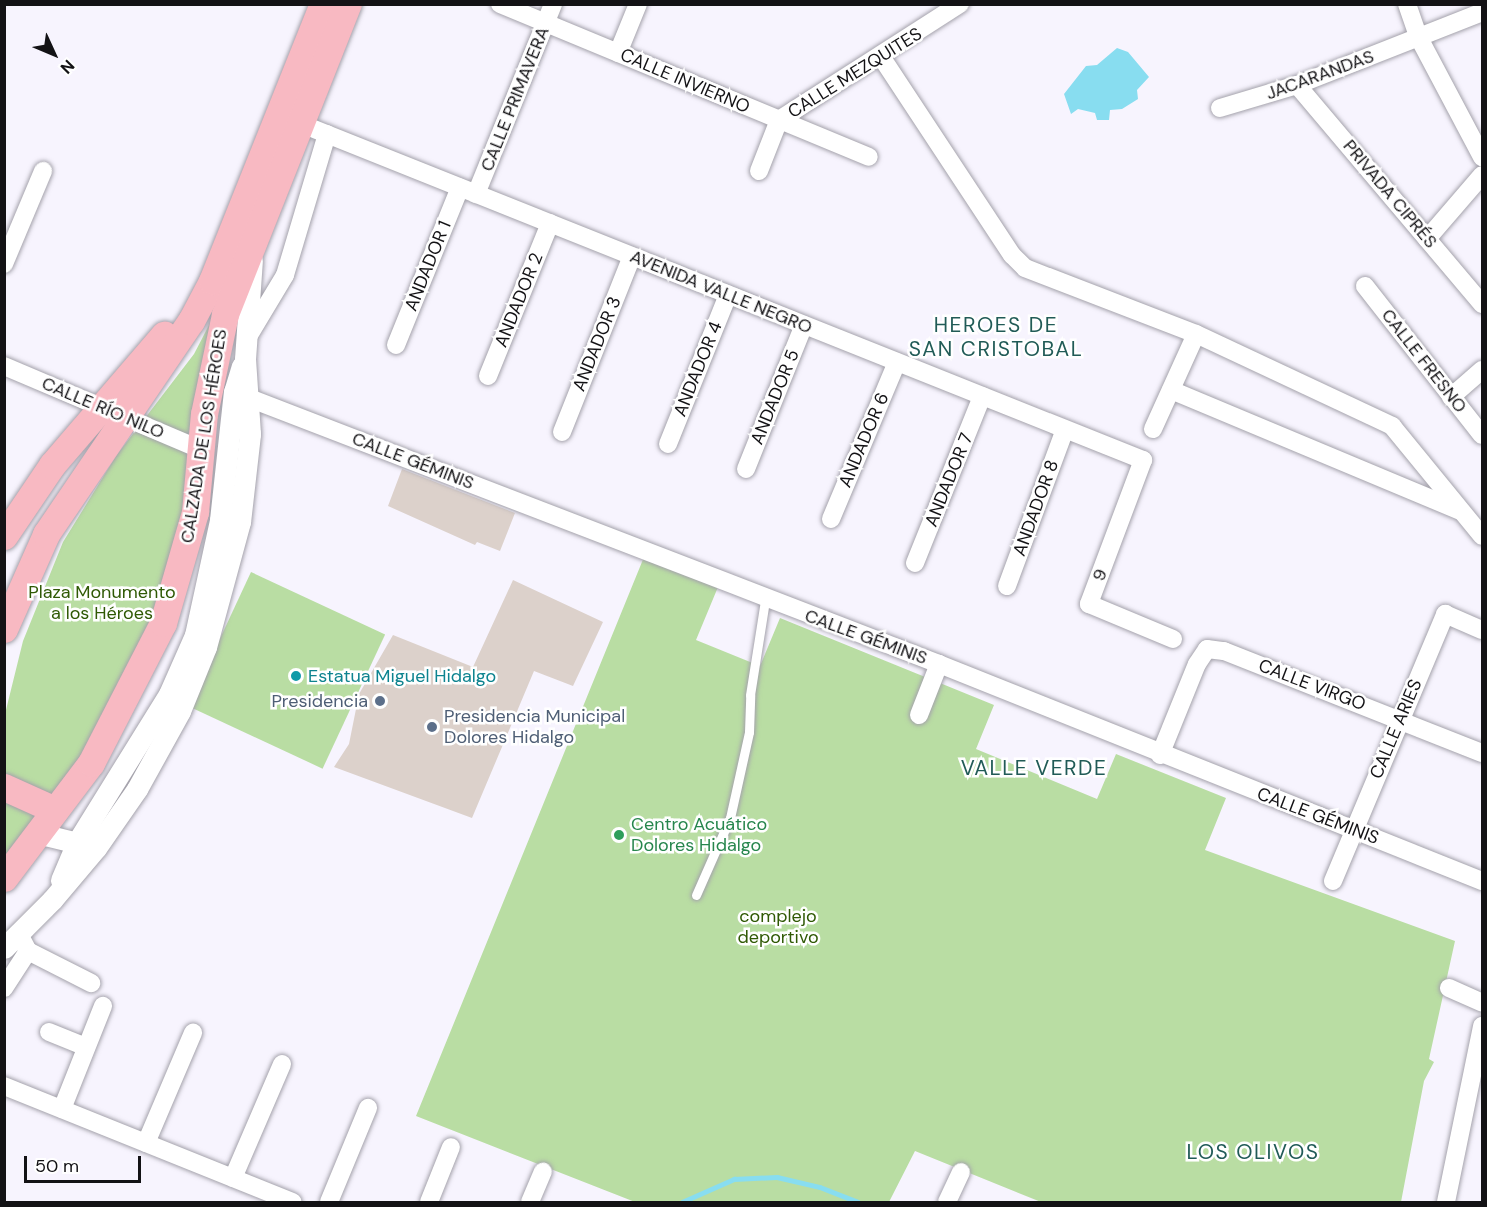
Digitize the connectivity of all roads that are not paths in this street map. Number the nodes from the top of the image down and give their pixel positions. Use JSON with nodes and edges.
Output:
{"nodes":[{"id":1,"x":322,"y":4,"type":"edge"},
{"id":2,"x":348,"y":4,"type":"edge"},
{"id":3,"x":500,"y":4,"type":"edge"},
{"id":4,"x":553,"y":4,"type":"edge"},
{"id":5,"x":638,"y":4,"type":"edge"},
{"id":6,"x":960,"y":4,"type":"edge"},
{"id":7,"x":1407,"y":4,"type":"edge"},
{"id":8,"x":1482,"y":12,"type":"edge"},
{"id":9,"x":546,"y":23,"type":"junction"},
{"id":10,"x":1419,"y":38,"type":"junction"},
{"id":11,"x":618,"y":53,"type":"junction"},
{"id":12,"x":882,"y":58,"type":"junction"},
{"id":13,"x":1297,"y":86,"type":"junction"},
{"id":14,"x":1220,"y":108,"type":"dead end"},
{"id":15,"x":779,"y":120,"type":"junction"},
{"id":16,"x":300,"y":123,"type":"junction"},
{"id":17,"x":327,"y":134,"type":"junction"},
{"id":18,"x":869,"y":157,"type":"dead end"},
{"id":19,"x":1482,"y":157,"type":"edge"},
{"id":20,"x":43,"y":171,"type":"dead end"},
{"id":21,"x":759,"y":171,"type":"dead end"},
{"id":22,"x":1482,"y":175,"type":"edge"},
{"id":23,"x":468,"y":190,"type":"junction"},
{"id":24,"x":550,"y":223,"type":"junction"},
{"id":25,"x":254,"y":235,"type":"junction"},
{"id":26,"x":1427,"y":239,"type":"junction"},
{"id":27,"x":632,"y":256,"type":"junction"},
{"id":28,"x":4,"y":264,"type":"edge"},
{"id":29,"x":212,"y":281,"type":"junction"},
{"id":30,"x":1365,"y":286,"type":"dead end"},
{"id":31,"x":728,"y":295,"type":"junction"},
{"id":32,"x":1482,"y":303,"type":"edge"},
{"id":33,"x":804,"y":325,"type":"junction"},
{"id":34,"x":1196,"y":334,"type":"junction"},
{"id":35,"x":396,"y":345,"type":"dead end"},
{"id":36,"x":246,"y":350,"type":"junction"},
{"id":37,"x":897,"y":362,"type":"junction"},
{"id":38,"x":4,"y":366,"type":"edge"},
{"id":39,"x":1482,"y":370,"type":"edge"},
{"id":40,"x":488,"y":376,"type":"dead end"},
{"id":41,"x":231,"y":390,"type":"junction"},
{"id":42,"x":1172,"y":390,"type":"junction"},
{"id":43,"x":982,"y":396,"type":"junction"},
{"id":44,"x":1451,"y":397,"type":"junction"},
{"id":45,"x":100,"y":407,"type":"junction"},
{"id":46,"x":126,"y":418,"type":"junction"},
{"id":47,"x":1065,"y":429,"type":"junction"},
{"id":48,"x":1153,"y":429,"type":"dead end"},
{"id":49,"x":562,"y":432,"type":"dead end"},
{"id":50,"x":1482,"y":435,"type":"edge"},
{"id":51,"x":668,"y":444,"type":"dead end"},
{"id":52,"x":202,"y":450,"type":"junction"},
{"id":53,"x":1143,"y":460,"type":"joint"},
{"id":54,"x":746,"y":469,"type":"dead end"},
{"id":55,"x":1464,"y":513,"type":"junction"},
{"id":56,"x":831,"y":519,"type":"dead end"},
{"id":57,"x":4,"y":536,"type":"edge"},
{"id":58,"x":1482,"y":536,"type":"edge"},
{"id":59,"x":915,"y":563,"type":"dead end"},
{"id":60,"x":1007,"y":586,"type":"dead end"},
{"id":61,"x":765,"y":600,"type":"junction"},
{"id":62,"x":4,"y":629,"type":"edge"},
{"id":63,"x":1482,"y":630,"type":"edge"},
{"id":64,"x":1173,"y":639,"type":"dead end"},
{"id":65,"x":939,"y":664,"type":"junction"},
{"id":66,"x":919,"y":715,"type":"dead end"},
{"id":67,"x":1400,"y":719,"type":"junction"},
{"id":68,"x":1482,"y":753,"type":"edge"},
{"id":69,"x":1160,"y":755,"type":"junction"},
{"id":70,"x":4,"y":787,"type":"edge"},
{"id":71,"x":54,"y":810,"type":"junction"},
{"id":72,"x":1354,"y":829,"type":"junction"},
{"id":73,"x":37,"y":833,"type":"junction"},
{"id":74,"x":86,"y":846,"type":"junction"},
{"id":75,"x":4,"y":878,"type":"edge"},
{"id":76,"x":1333,"y":881,"type":"dead end"},
{"id":77,"x":1482,"y":881,"type":"edge"},
{"id":78,"x":696,"y":895,"type":"dead end"},
{"id":79,"x":17,"y":945,"type":"edge"},
{"id":80,"x":91,"y":983,"type":"dead end"},
{"id":81,"x":4,"y":988,"type":"edge"},
{"id":82,"x":1449,"y":988,"type":"dead end"},
{"id":83,"x":1482,"y":1003,"type":"edge"},
{"id":84,"x":103,"y":1006,"type":"dead end"},
{"id":85,"x":1482,"y":1026,"type":"edge"},
{"id":86,"x":49,"y":1032,"type":"dead end"},
{"id":87,"x":193,"y":1033,"type":"dead end"},
{"id":88,"x":87,"y":1047,"type":"junction"},
{"id":89,"x":282,"y":1064,"type":"dead end"},
{"id":90,"x":4,"y":1086,"type":"edge"},
{"id":91,"x":1474,"y":1106,"type":"edge"},
{"id":92,"x":368,"y":1108,"type":"dead end"},
{"id":93,"x":62,"y":1109,"type":"junction"},
{"id":94,"x":146,"y":1143,"type":"junction"},
{"id":95,"x":451,"y":1147,"type":"dead end"},
{"id":96,"x":543,"y":1172,"type":"dead end"},
{"id":97,"x":961,"y":1172,"type":"dead end"},
{"id":98,"x":233,"y":1178,"type":"junction"},
{"id":99,"x":1447,"y":1202,"type":"edge"},
{"id":100,"x":293,"y":1203,"type":"edge"},
{"id":101,"x":329,"y":1203,"type":"edge"},
{"id":102,"x":429,"y":1203,"type":"edge"},
{"id":103,"x":530,"y":1203,"type":"edge"},
{"id":104,"x":947,"y":1203,"type":"edge"}],
"edges":[{"from":1,"to":29,"type":"main road","name":"CALZADA DE LOS HÉROES"},
{"from":2,"to":16,"type":"main road","name":"CALZADA DE LOS HÉROES"},
{"from":3,"to":9,"type":"street","name":"CALLE INVIERNO"},
{"from":4,"to":9,"type":"street","name":"CALLE PRIMAVERA"},
{"from":5,"to":11,"type":"street"},
{"from":6,"to":12,"type":"street","name":"CALLE MEZQUITES"},
{"from":7,"to":10,"type":"street"},
{"from":8,"to":10,"type":"street","name":"JACARANDAS"},
{"from":9,"to":11,"type":"street","name":"CALLE INVIERNO"},
{"from":9,"to":23,"type":"street","name":"CALLE PRIMAVERA"},
{"from":10,"to":13,"type":"street","name":"JACARANDAS"},
{"from":10,"to":19,"type":"street"},
{"from":11,"to":15,"type":"street","name":"CALLE INVIERNO"},
{"from":12,"to":15,"type":"street","name":"CALLE MEZQUITES"},
{"from":12,"to":34,"type":"street"},
{"from":13,"to":14,"type":"street","name":"JACARANDAS"},
{"from":13,"to":26,"type":"street","name":"PRIVADA CIPRÉS"},
{"from":15,"to":18,"type":"street","name":"CALLE INVIERNO"},
{"from":15,"to":21,"type":"street"},
{"from":16,"to":17,"type":"street","name":"AVENIDA VALLE NEGRO"},
{"from":16,"to":25,"type":"main road","name":"CALZADA DE LOS HÉROES"},
{"from":17,"to":23,"type":"street","name":"AVENIDA VALLE NEGRO"},
{"from":17,"to":36,"type":"street"},
{"from":20,"to":28,"type":"street"},
{"from":22,"to":26,"type":"street"},
{"from":23,"to":24,"type":"street","name":"AVENIDA VALLE NEGRO"},
{"from":23,"to":35,"type":"street","name":"ANDADOR 1"},
{"from":24,"to":27,"type":"street","name":"AVENIDA VALLE NEGRO"},
{"from":24,"to":40,"type":"street","name":"ANDADOR 2"},
{"from":25,"to":36,"type":"street"},
{"from":25,"to":41,"type":"main road","name":"CALZADA DE LOS HÉROES"},
{"from":26,"to":32,"type":"street","name":"PRIVADA CIPRÉS"},
{"from":27,"to":31,"type":"street","name":"AVENIDA VALLE NEGRO"},
{"from":27,"to":49,"type":"street","name":"ANDADOR 3"},
{"from":29,"to":45,"type":"main road"},
{"from":29,"to":46,"type":"main road","name":"CALZADA DE LOS HÉROES"},
{"from":30,"to":44,"type":"street","name":"CALLE FRESNO"},
{"from":31,"to":33,"type":"street","name":"AVENIDA VALLE NEGRO"},
{"from":31,"to":51,"type":"street","name":"ANDADOR 4"},
{"from":33,"to":37,"type":"street","name":"AVENIDA VALLE NEGRO"},
{"from":33,"to":54,"type":"street","name":"ANDADOR 5"},
{"from":34,"to":42,"type":"street"},
{"from":34,"to":55,"type":"street"},
{"from":36,"to":41,"type":"street"},
{"from":37,"to":43,"type":"street","name":"AVENIDA VALLE NEGRO"},
{"from":37,"to":56,"type":"street","name":"ANDADOR 6"},
{"from":38,"to":45,"type":"street","name":"CALLE RÍO NILO"},
{"from":39,"to":44,"type":"street"},
{"from":41,"to":52,"type":"main road","name":"CALZADA DE LOS HÉROES"},
{"from":41,"to":61,"type":"street","name":"CALLE GÉMINIS"},
{"from":41,"to":74,"type":"street"},
{"from":42,"to":48,"type":"street"},
{"from":42,"to":55,"type":"street"},
{"from":43,"to":47,"type":"street","name":"AVENIDA VALLE NEGRO"},
{"from":43,"to":59,"type":"street","name":"ANDADOR 7"},
{"from":44,"to":50,"type":"street","name":"CALLE FRESNO"},
{"from":45,"to":46,"type":"street","name":"CALLE RÍO NILO"},
{"from":45,"to":57,"type":"main road"},
{"from":46,"to":52,"type":"street","name":"CALLE RÍO NILO"},
{"from":46,"to":62,"type":"main road","name":"CALZADA DE LOS HÉROES"},
{"from":47,"to":53,"type":"street","name":"AVENIDA VALLE NEGRO"},
{"from":47,"to":60,"type":"street","name":"ANDADOR 8"},
{"from":52,"to":71,"type":"main road","name":"CALZADA DE LOS HÉROES"},
{"from":53,"to":64,"type":"street","name":"9"},
{"from":55,"to":58,"type":"street"},
{"from":61,"to":65,"type":"street","name":"CALLE GÉMINIS"},
{"from":61,"to":78,"type":"lane"},
{"from":63,"to":67,"type":"street","name":"CALLE ARIES"},
{"from":65,"to":66,"type":"street"},
{"from":65,"to":69,"type":"street","name":"CALLE GÉMINIS"},
{"from":67,"to":68,"type":"street","name":"CALLE VIRGO"},
{"from":67,"to":69,"type":"street","name":"CALLE VIRGO"},
{"from":67,"to":72,"type":"street","name":"CALLE ARIES"},
{"from":69,"to":72,"type":"street","name":"CALLE GÉMINIS"},
{"from":70,"to":71,"type":"main road"},
{"from":71,"to":73,"type":"main road","name":"CALZADA DE LOS HÉROES"},
{"from":72,"to":76,"type":"street","name":"CALLE ARIES"},
{"from":72,"to":77,"type":"street","name":"CALLE GÉMINIS"},
{"from":73,"to":74,"type":"street"},
{"from":73,"to":75,"type":"main road","name":"CALZADA DE LOS HÉROES"},
{"from":74,"to":79,"type":"street"},
{"from":79,"to":80,"type":"street"},
{"from":79,"to":81,"type":"street"},
{"from":82,"to":83,"type":"street"},
{"from":84,"to":88,"type":"street"},
{"from":85,"to":91,"type":"street"},
{"from":86,"to":88,"type":"street"},
{"from":87,"to":94,"type":"street"},
{"from":88,"to":93,"type":"street"},
{"from":89,"to":98,"type":"street"},
{"from":90,"to":93,"type":"street"},
{"from":91,"to":99,"type":"street"},
{"from":92,"to":101,"type":"street"},
{"from":93,"to":94,"type":"street"},
{"from":94,"to":98,"type":"street"},
{"from":95,"to":102,"type":"street"},
{"from":96,"to":103,"type":"street"},
{"from":97,"to":104,"type":"street"},
{"from":98,"to":100,"type":"street"}]}
